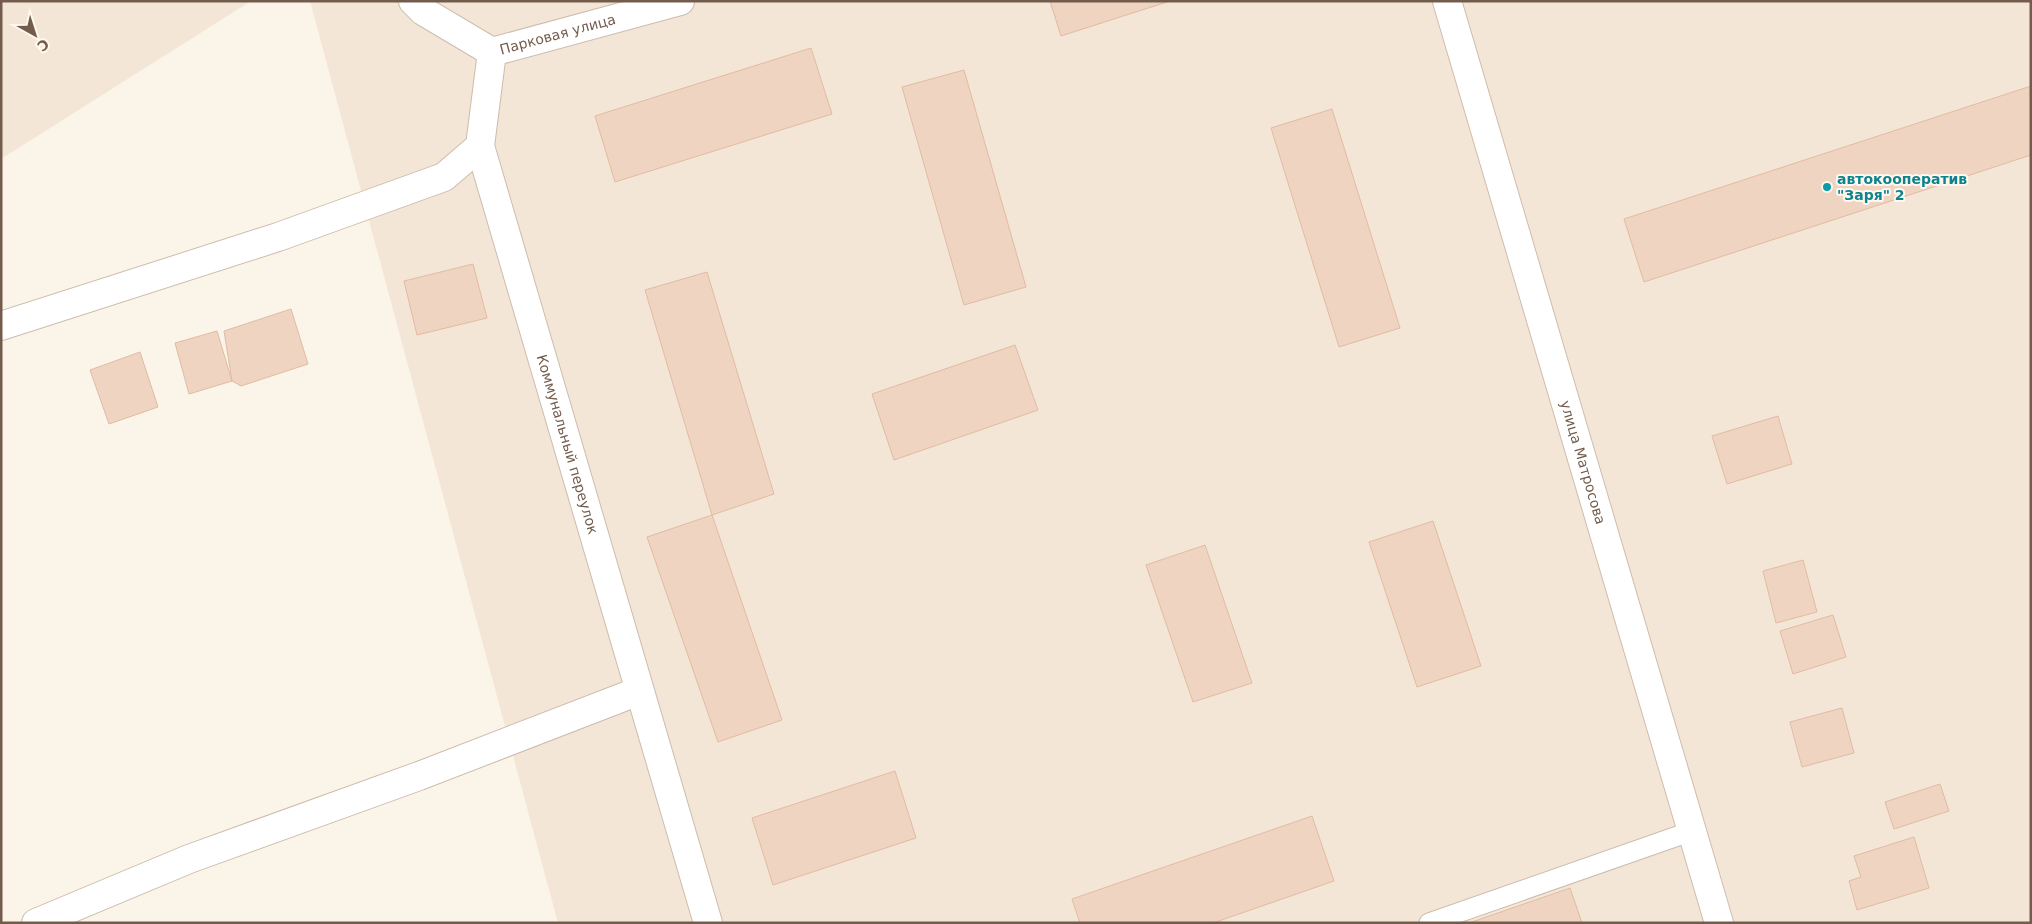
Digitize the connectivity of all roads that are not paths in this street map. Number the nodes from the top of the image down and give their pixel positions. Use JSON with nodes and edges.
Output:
{"nodes":[{"id":1,"x":413,"y":1,"type":"edge"},
{"id":2,"x":680,"y":1,"type":"edge"},
{"id":3,"x":1447,"y":1,"type":"edge"},
{"id":4,"x":492,"y":52,"type":"junction"},
{"id":5,"x":480,"y":146,"type":"junction"},
{"id":6,"x":1,"y":326,"type":"edge"},
{"id":7,"x":639,"y":691,"type":"junction"},
{"id":8,"x":1692,"y":831,"type":"junction"},
{"id":9,"x":36,"y":923,"type":"edge"},
{"id":10,"x":708,"y":923,"type":"edge"},
{"id":11,"x":1429,"y":923,"type":"edge"},
{"id":12,"x":1718,"y":923,"type":"edge"}],
"edges":[{"from":1,"to":4,"type":"street"},
{"from":2,"to":4,"type":"street","name":"Парковая улица"},
{"from":3,"to":8,"type":"street","name":"улица Матросова"},
{"from":4,"to":5,"type":"street","name":"Коммунальный переулок"},
{"from":5,"to":6,"type":"street"},
{"from":5,"to":7,"type":"street","name":"Коммунальный переулок"},
{"from":7,"to":9,"type":"street"},
{"from":7,"to":10,"type":"street","name":"Коммунальный переулок"},
{"from":8,"to":11,"type":"lane"},
{"from":8,"to":12,"type":"street","name":"улица Матросова"}]}
